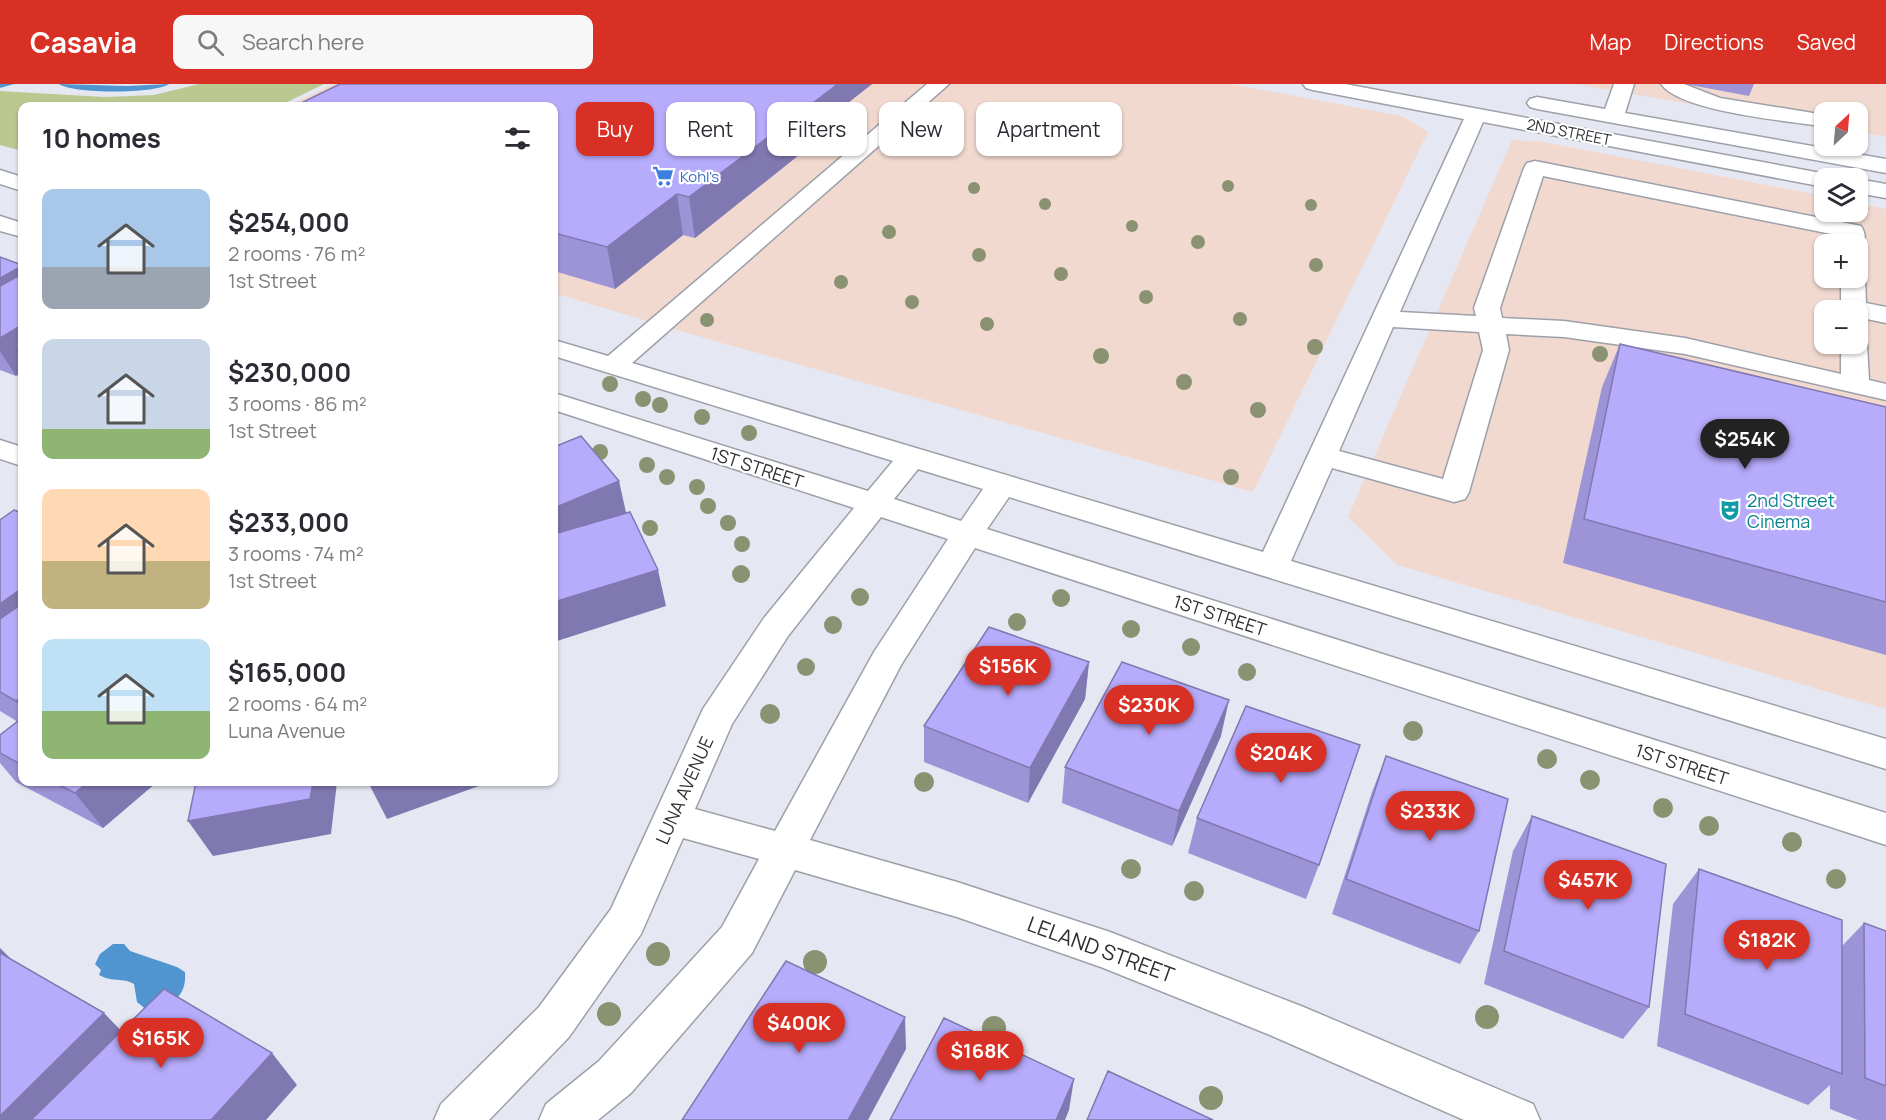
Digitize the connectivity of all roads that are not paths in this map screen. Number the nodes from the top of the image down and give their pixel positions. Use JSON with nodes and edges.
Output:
{"nodes":[{"id":1,"x":1313,"y":84,"type":"edge"},
{"id":2,"x":1624,"y":84,"type":"edge"},
{"id":3,"x":1671,"y":84,"type":"edge"},
{"id":4,"x":934,"y":85,"type":"edge"},
{"id":5,"x":1522,"y":100,"type":"dead end"},
{"id":6,"x":1476,"y":115,"type":"junction"},
{"id":7,"x":1613,"y":117,"type":"junction"},
{"id":8,"x":1813,"y":119,"type":"dead end"},
{"id":9,"x":1886,"y":166,"type":"edge"},
{"id":10,"x":0,"y":177,"type":"edge"},
{"id":11,"x":1814,"y":178,"type":"edge"},
{"id":12,"x":18,"y":183,"type":"edge"},
{"id":13,"x":1868,"y":188,"type":"edge"},
{"id":14,"x":1886,"y":191,"type":"edge"},
{"id":15,"x":0,"y":223,"type":"edge"},
{"id":16,"x":18,"y":229,"type":"edge"},
{"id":17,"x":1853,"y":234,"type":"edge"},
{"id":18,"x":1868,"y":312,"type":"edge"},
{"id":19,"x":1886,"y":315,"type":"edge"},
{"id":20,"x":1384,"y":319,"type":"junction"},
{"id":21,"x":1491,"y":324,"type":"junction"},
{"id":22,"x":558,"y":349,"type":"edge"},
{"id":23,"x":1854,"y":354,"type":"edge"},
{"id":24,"x":612,"y":366,"type":"junction"},
{"id":25,"x":1855,"y":385,"type":"junction"},
{"id":26,"x":1886,"y":392,"type":"edge"},
{"id":27,"x":558,"y":402,"type":"edge"},
{"id":28,"x":0,"y":449,"type":"edge"},
{"id":29,"x":18,"y":456,"type":"edge"},
{"id":30,"x":1322,"y":456,"type":"junction"},
{"id":31,"x":912,"y":457,"type":"junction"},
{"id":32,"x":1002,"y":485,"type":"junction"},
{"id":33,"x":874,"y":504,"type":"junction"},
{"id":34,"x":968,"y":534,"type":"junction"},
{"id":35,"x":1272,"y":568,"type":"junction"},
{"id":36,"x":1886,"y":754,"type":"edge"},
{"id":37,"x":672,"y":819,"type":"junction"},
{"id":38,"x":1886,"y":829,"type":"edge"},
{"id":39,"x":785,"y":850,"type":"junction"},
{"id":40,"x":457,"y":1120,"type":"edge"},
{"id":41,"x":562,"y":1120,"type":"edge"},
{"id":42,"x":1517,"y":1120,"type":"edge"}],
"edges":[{"from":1,"to":6,"type":"street","name":"2ND STREET"},
{"from":2,"to":7,"type":"street"},
{"from":3,"to":8,"type":"street"},
{"from":4,"to":24,"type":"street"},
{"from":5,"to":7,"type":"street","name":"2ND STREET"},
{"from":6,"to":11,"type":"street","name":"2ND STREET"},
{"from":6,"to":20,"type":"street"},
{"from":7,"to":9,"type":"street","name":"2ND STREET"},
{"from":10,"to":12,"type":"street"},
{"from":13,"to":14,"type":"street"},
{"from":15,"to":16,"type":"street"},
{"from":17,"to":21,"type":"street"},
{"from":18,"to":19,"type":"street"},
{"from":20,"to":21,"type":"street"},
{"from":20,"to":30,"type":"street"},
{"from":21,"to":25,"type":"street"},
{"from":21,"to":30,"type":"street"},
{"from":22,"to":24,"type":"street"},
{"from":23,"to":25,"type":"street"},
{"from":24,"to":31,"type":"street"},
{"from":25,"to":26,"type":"street"},
{"from":27,"to":33,"type":"street","name":"1ST STREET"},
{"from":28,"to":29,"type":"street"},
{"from":30,"to":35,"type":"street"},
{"from":31,"to":32,"type":"street"},
{"from":31,"to":33,"type":"street","name":"LUNA AVENUE"},
{"from":32,"to":34,"type":"street"},
{"from":32,"to":35,"type":"street"},
{"from":33,"to":34,"type":"street","name":"1ST STREET"},
{"from":33,"to":37,"type":"street","name":"LUNA AVENUE"},
{"from":34,"to":38,"type":"street","name":"1ST STREET"},
{"from":34,"to":39,"type":"street"},
{"from":35,"to":36,"type":"street"},
{"from":37,"to":39,"type":"street","name":"LELAND STREET"},
{"from":37,"to":40,"type":"street","name":"LUNA AVENUE"},
{"from":39,"to":41,"type":"street"},
{"from":39,"to":42,"type":"street","name":"LELAND STREET"}]}
